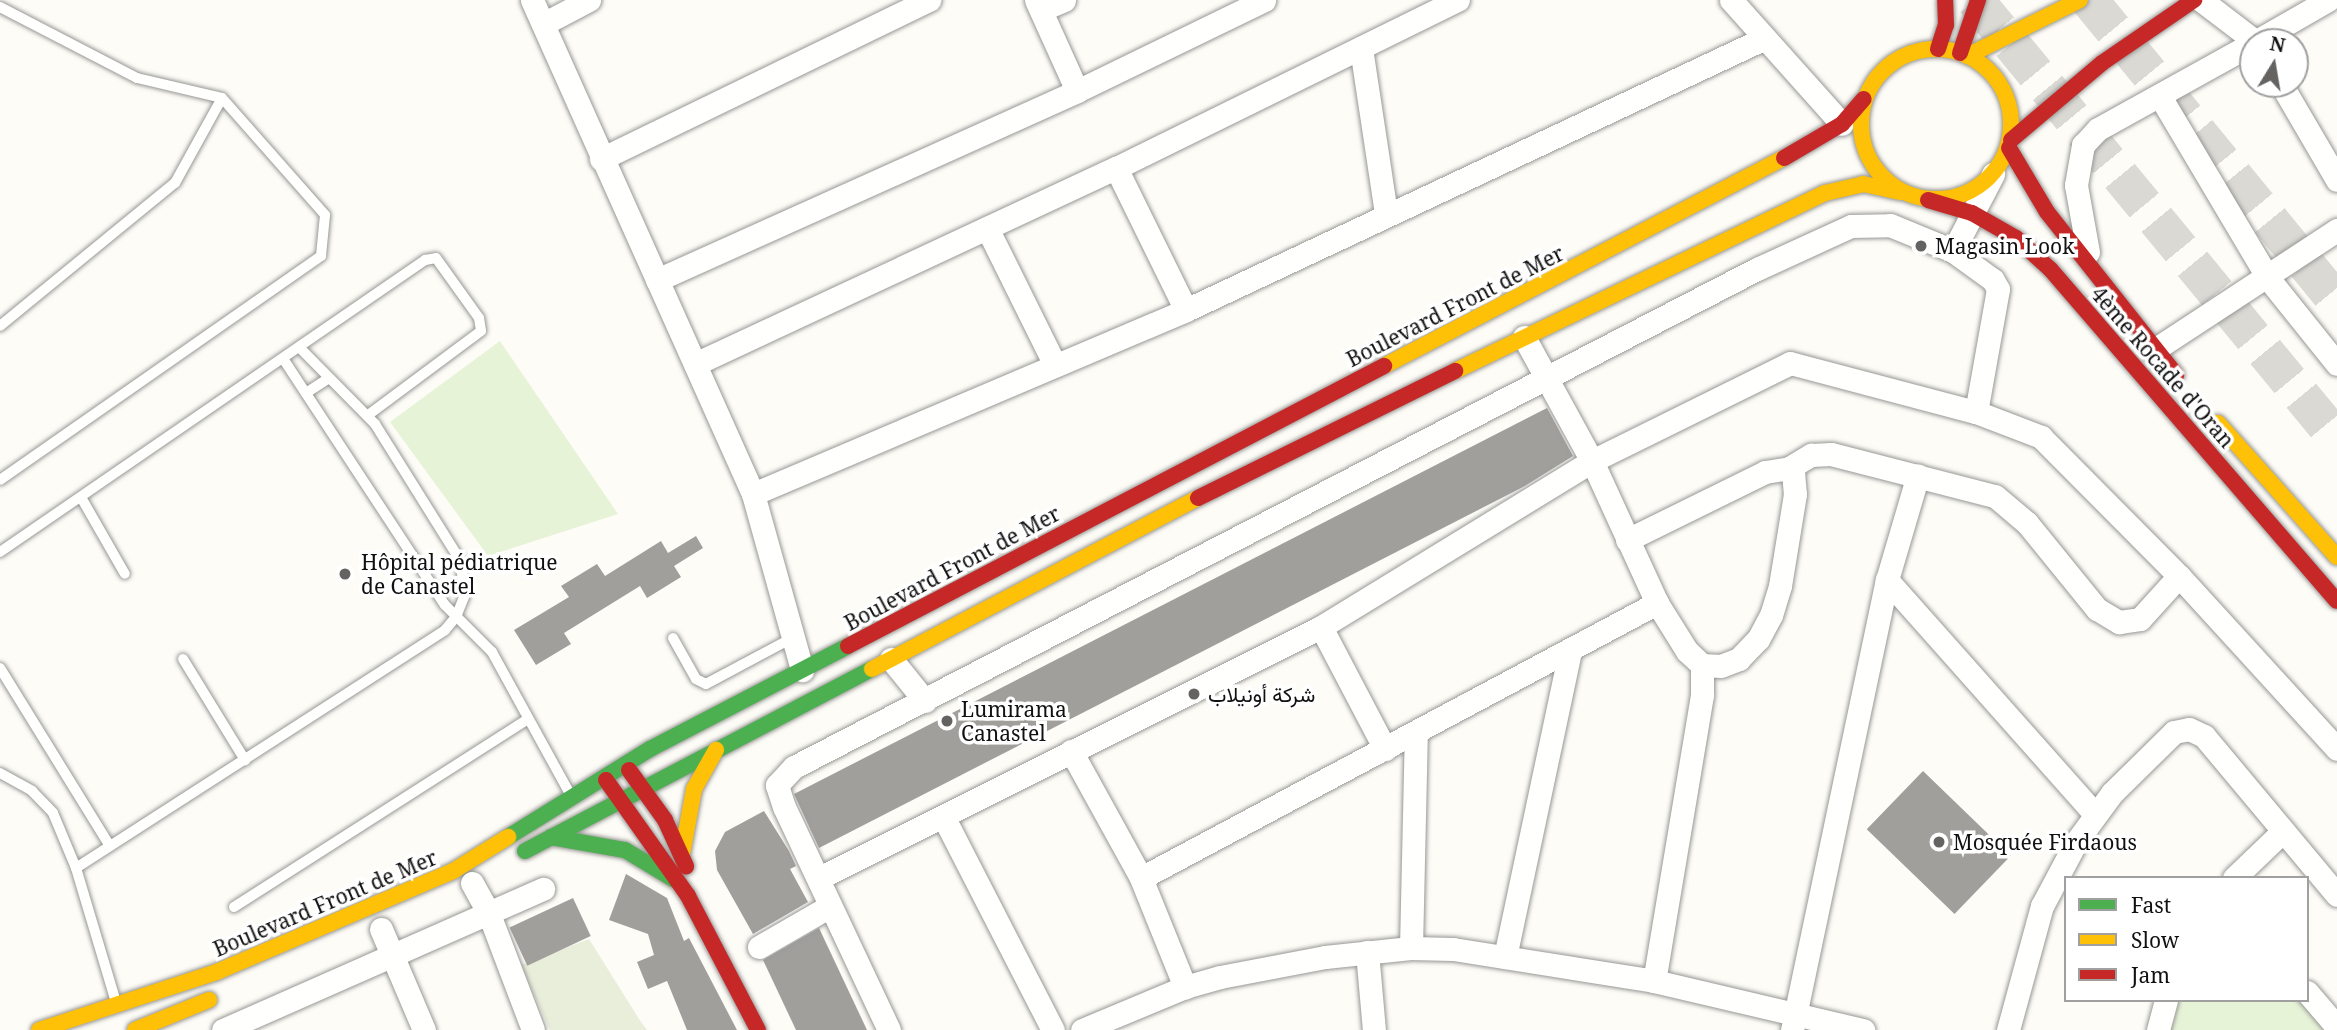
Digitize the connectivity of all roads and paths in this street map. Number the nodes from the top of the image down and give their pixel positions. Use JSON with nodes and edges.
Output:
{"nodes":[{"id":1,"x":532,"y":0,"type":"edge"},
{"id":2,"x":589,"y":0,"type":"edge"},
{"id":3,"x":929,"y":0,"type":"edge"},
{"id":4,"x":1064,"y":0,"type":"edge"},
{"id":5,"x":1264,"y":0,"type":"edge"},
{"id":6,"x":1458,"y":0,"type":"edge"},
{"id":7,"x":1731,"y":0,"type":"edge"},
{"id":8,"x":1945,"y":0,"type":"edge"},
{"id":9,"x":1978,"y":0,"type":"edge"},
{"id":10,"x":2080,"y":0,"type":"edge"},
{"id":11,"x":2194,"y":0,"type":"edge"},
{"id":12,"x":2201,"y":0,"type":"edge"},
{"id":13,"x":2328,"y":0,"type":"edge"},
{"id":14,"x":1038,"y":5,"type":"edge"},
{"id":15,"x":0,"y":7,"type":"edge"},
{"id":16,"x":1235,"y":7,"type":"edge"},
{"id":17,"x":543,"y":24,"type":"junction"},
{"id":18,"x":2279,"y":28,"type":"edge"},
{"id":19,"x":2239,"y":30,"type":"edge"},
{"id":20,"x":1763,"y":39,"type":"junction"},
{"id":21,"x":1362,"y":48,"type":"junction"},
{"id":22,"x":1938,"y":49,"type":"junction"},
{"id":23,"x":2239,"y":52,"type":"edge"},
{"id":24,"x":1964,"y":55,"type":"junction"},
{"id":25,"x":1077,"y":91,"type":"junction"},
{"id":26,"x":222,"y":98,"type":"junction"},
{"id":27,"x":2161,"y":98,"type":"junction"},
{"id":28,"x":2289,"y":98,"type":"edge"},
{"id":29,"x":1864,"y":99,"type":"junction"},
{"id":30,"x":1842,"y":124,"type":"junction"},
{"id":31,"x":2010,"y":144,"type":"junction"},
{"id":32,"x":601,"y":159,"type":"junction"},
{"id":33,"x":1116,"y":168,"type":"junction"},
{"id":34,"x":1993,"y":174,"type":"junction"},
{"id":35,"x":2337,"y":180,"type":"edge"},
{"id":36,"x":1901,"y":192,"type":"junction"},
{"id":37,"x":1928,"y":200,"type":"junction"},
{"id":38,"x":1972,"y":213,"type":"junction"},
{"id":39,"x":1386,"y":214,"type":"junction"},
{"id":40,"x":987,"y":228,"type":"junction"},
{"id":41,"x":2337,"y":230,"type":"edge"},
{"id":42,"x":1953,"y":251,"type":"junction"},
{"id":43,"x":2093,"y":268,"type":"junction"},
{"id":44,"x":2268,"y":278,"type":"junction"},
{"id":45,"x":657,"y":280,"type":"junction"},
{"id":46,"x":1186,"y":310,"type":"junction"},
{"id":47,"x":0,"y":326,"type":"edge"},
{"id":48,"x":1524,"y":337,"type":"junction"},
{"id":49,"x":301,"y":349,"type":"junction"},
{"id":50,"x":2154,"y":350,"type":"junction"},
{"id":51,"x":284,"y":360,"type":"junction"},
{"id":52,"x":695,"y":364,"type":"junction"},
{"id":53,"x":2337,"y":364,"type":"edge"},
{"id":54,"x":1055,"y":365,"type":"junction"},
{"id":55,"x":330,"y":378,"type":"junction"},
{"id":56,"x":1547,"y":381,"type":"junction"},
{"id":57,"x":2190,"y":392,"type":"dead end"},
{"id":58,"x":306,"y":393,"type":"junction"},
{"id":59,"x":1976,"y":412,"type":"junction"},
{"id":60,"x":2209,"y":412,"type":"dead end"},
{"id":61,"x":367,"y":416,"type":"junction"},
{"id":62,"x":1592,"y":461,"type":"junction"},
{"id":63,"x":1788,"y":468,"type":"junction"},
{"id":64,"x":1918,"y":475,"type":"junction"},
{"id":65,"x":0,"y":480,"type":"edge"},
{"id":66,"x":753,"y":494,"type":"junction"},
{"id":67,"x":82,"y":499,"type":"junction"},
{"id":68,"x":1628,"y":540,"type":"junction"},
{"id":69,"x":0,"y":552,"type":"edge"},
{"id":70,"x":2337,"y":557,"type":"edge"},
{"id":71,"x":125,"y":574,"type":"dead end"},
{"id":72,"x":2179,"y":576,"type":"junction"},
{"id":73,"x":1887,"y":580,"type":"junction"},
{"id":74,"x":2337,"y":601,"type":"edge"},
{"id":75,"x":1657,"y":603,"type":"junction"},
{"id":76,"x":456,"y":617,"type":"junction"},
{"id":77,"x":1321,"y":627,"type":"junction"},
{"id":78,"x":673,"y":638,"type":"dead end"},
{"id":79,"x":792,"y":638,"type":"junction"},
{"id":80,"x":1570,"y":651,"type":"junction"},
{"id":81,"x":183,"y":659,"type":"dead end"},
{"id":82,"x":891,"y":659,"type":"junction"},
{"id":83,"x":1703,"y":665,"type":"junction"},
{"id":84,"x":0,"y":668,"type":"edge"},
{"id":85,"x":802,"y":670,"type":"junction"},
{"id":86,"x":925,"y":701,"type":"junction"},
{"id":87,"x":528,"y":719,"type":"junction"},
{"id":88,"x":1416,"y":732,"type":"junction"},
{"id":89,"x":1385,"y":749,"type":"junction"},
{"id":90,"x":2337,"y":749,"type":"edge"},
{"id":91,"x":716,"y":750,"type":"junction"},
{"id":92,"x":1070,"y":751,"type":"junction"},
{"id":93,"x":245,"y":760,"type":"junction"},
{"id":94,"x":624,"y":764,"type":"junction"},
{"id":95,"x":0,"y":773,"type":"edge"},
{"id":96,"x":603,"y":776,"type":"junction"},
{"id":97,"x":643,"y":787,"type":"junction"},
{"id":98,"x":571,"y":797,"type":"junction"},
{"id":99,"x":621,"y":799,"type":"junction"},
{"id":100,"x":2095,"y":814,"type":"junction"},
{"id":101,"x":944,"y":818,"type":"junction"},
{"id":102,"x":583,"y":819,"type":"junction"},
{"id":103,"x":2283,"y":831,"type":"junction"},
{"id":104,"x":551,"y":837,"type":"junction"},
{"id":105,"x":110,"y":846,"type":"junction"},
{"id":106,"x":682,"y":854,"type":"junction"},
{"id":107,"x":505,"y":863,"type":"dead end"},
{"id":108,"x":76,"y":868,"type":"junction"},
{"id":109,"x":2236,"y":876,"type":"edge"},
{"id":110,"x":819,"y":878,"type":"junction"},
{"id":111,"x":1141,"y":878,"type":"junction"},
{"id":112,"x":675,"y":880,"type":"junction"},
{"id":113,"x":472,"y":883,"type":"dead end"},
{"id":114,"x":543,"y":889,"type":"dead end"},
{"id":115,"x":688,"y":895,"type":"junction"},
{"id":116,"x":2337,"y":895,"type":"edge"},
{"id":117,"x":234,"y":906,"type":"dead end"},
{"id":118,"x":830,"y":906,"type":"junction"},
{"id":119,"x":489,"y":914,"type":"junction"},
{"id":120,"x":382,"y":928,"type":"dead end"},
{"id":121,"x":759,"y":947,"type":"dead end"},
{"id":122,"x":1411,"y":948,"type":"junction"},
{"id":123,"x":1367,"y":952,"type":"junction"},
{"id":124,"x":392,"y":954,"type":"junction"},
{"id":125,"x":1505,"y":957,"type":"junction"},
{"id":126,"x":1654,"y":981,"type":"junction"},
{"id":127,"x":1185,"y":987,"type":"junction"},
{"id":128,"x":2309,"y":994,"type":"edge"},
{"id":129,"x":221,"y":995,"type":"dead end"},
{"id":130,"x":2165,"y":1002,"type":"edge"},
{"id":131,"x":117,"y":1007,"type":"junction"},
{"id":132,"x":1793,"y":1022,"type":"edge"},
{"id":133,"x":250,"y":1025,"type":"edge"},
{"id":134,"x":2337,"y":1027,"type":"edge"},
{"id":135,"x":39,"y":1030,"type":"edge"},
{"id":136,"x":135,"y":1030,"type":"edge"},
{"id":137,"x":223,"y":1030,"type":"edge"},
{"id":138,"x":424,"y":1030,"type":"edge"},
{"id":139,"x":533,"y":1030,"type":"edge"},
{"id":140,"x":758,"y":1030,"type":"edge"},
{"id":141,"x":889,"y":1030,"type":"edge"},
{"id":142,"x":1053,"y":1030,"type":"edge"},
{"id":143,"x":1082,"y":1030,"type":"edge"},
{"id":144,"x":1374,"y":1030,"type":"edge"},
{"id":145,"x":1863,"y":1030,"type":"edge"},
{"id":146,"x":2008,"y":1030,"type":"edge"},
{"id":147,"x":2158,"y":1030,"type":"edge"}],
"edges":[{"from":1,"to":17,"type":"street"},
{"from":2,"to":17,"type":"street"},
{"from":3,"to":32,"type":"street"},
{"from":4,"to":14,"type":"street"},
{"from":5,"to":16,"type":"street"},
{"from":6,"to":21,"type":"street"},
{"from":7,"to":20,"type":"street"},
{"from":8,"to":22,"type":"main road"},
{"from":9,"to":24,"type":"main road"},
{"from":10,"to":24,"type":"main road"},
{"from":11,"to":31,"type":"main road"},
{"from":12,"to":19,"type":"street"},
{"from":13,"to":18,"type":"street"},
{"from":14,"to":25,"type":"street"},
{"from":15,"to":26,"type":"lane"},
{"from":16,"to":25,"type":"street"},
{"from":17,"to":32,"type":"street"},
{"from":20,"to":30,"type":"street"},
{"from":20,"to":39,"type":"street"},
{"from":21,"to":33,"type":"street"},
{"from":21,"to":39,"type":"street"},
{"from":22,"to":24,"type":"main road"},
{"from":22,"to":29,"type":"main road"},
{"from":23,"to":27,"type":"street"},
{"from":24,"to":31,"type":"main road"},
{"from":25,"to":45,"type":"street"},
{"from":26,"to":47,"type":"lane"},
{"from":26,"to":65,"type":"lane"},
{"from":27,"to":43,"type":"street"},
{"from":27,"to":44,"type":"street"},
{"from":28,"to":35,"type":"street"},
{"from":29,"to":30,"type":"main road","name":"Boulevard Front de Mer"},
{"from":29,"to":36,"type":"main road"},
{"from":30,"to":85,"type":"main road","name":"Boulevard Front de Mer"},
{"from":31,"to":34,"type":"main road"},
{"from":31,"to":43,"type":"main road","name":"4ème Rocade d'Oran"},
{"from":32,"to":45,"type":"street"},
{"from":33,"to":40,"type":"street"},
{"from":33,"to":46,"type":"street"},
{"from":34,"to":37,"type":"main road"},
{"from":34,"to":38,"type":"street"},
{"from":36,"to":37,"type":"main road"},
{"from":36,"to":48,"type":"main road"},
{"from":37,"to":38,"type":"main road","name":"4ème Rocade d'Oran"},
{"from":38,"to":42,"type":"street"},
{"from":38,"to":74,"type":"main road","name":"4ème Rocade d'Oran"},
{"from":39,"to":46,"type":"street"},
{"from":40,"to":52,"type":"street"},
{"from":40,"to":54,"type":"street"},
{"from":41,"to":44,"type":"street"},
{"from":42,"to":56,"type":"street"},
{"from":42,"to":59,"type":"street"},
{"from":43,"to":50,"type":"main road","name":"4ème Rocade d'Oran"},
{"from":44,"to":50,"type":"street"},
{"from":44,"to":53,"type":"street"},
{"from":45,"to":52,"type":"street"},
{"from":46,"to":54,"type":"street"},
{"from":48,"to":56,"type":"street"},
{"from":48,"to":82,"type":"main road"},
{"from":49,"to":51,"type":"lane"},
{"from":49,"to":55,"type":"lane"},
{"from":49,"to":61,"type":"lane"},
{"from":50,"to":57,"type":"main road","name":"4ème Rocade d'Oran"},
{"from":51,"to":58,"type":"lane"},
{"from":51,"to":67,"type":"lane"},
{"from":52,"to":66,"type":"street"},
{"from":54,"to":66,"type":"street"},
{"from":55,"to":58,"type":"lane"},
{"from":55,"to":61,"type":"lane"},
{"from":56,"to":62,"type":"street"},
{"from":56,"to":86,"type":"street"},
{"from":58,"to":76,"type":"lane"},
{"from":59,"to":62,"type":"street"},
{"from":59,"to":72,"type":"street"},
{"from":60,"to":70,"type":"main road","name":"4ème Rocade d'Oran"},
{"from":61,"to":76,"type":"lane"},
{"from":62,"to":68,"type":"street"},
{"from":62,"to":77,"type":"street"},
{"from":63,"to":64,"type":"street"},
{"from":63,"to":68,"type":"street"},
{"from":63,"to":83,"type":"street"},
{"from":64,"to":72,"type":"street"},
{"from":64,"to":73,"type":"street"},
{"from":66,"to":79,"type":"street"},
{"from":67,"to":69,"type":"lane"},
{"from":67,"to":71,"type":"lane"},
{"from":68,"to":75,"type":"street"},
{"from":72,"to":90,"type":"street"},
{"from":73,"to":100,"type":"street"},
{"from":73,"to":132,"type":"street"},
{"from":75,"to":80,"type":"street"},
{"from":75,"to":83,"type":"street"},
{"from":76,"to":87,"type":"lane"},
{"from":76,"to":93,"type":"lane"},
{"from":77,"to":89,"type":"street"},
{"from":77,"to":92,"type":"street"},
{"from":78,"to":79,"type":"lane"},
{"from":79,"to":85,"type":"street"},
{"from":80,"to":88,"type":"street"},
{"from":80,"to":125,"type":"street"},
{"from":81,"to":93,"type":"lane"},
{"from":82,"to":86,"type":"street"},
{"from":82,"to":91,"type":"main road"},
{"from":83,"to":126,"type":"street"},
{"from":84,"to":105,"type":"lane"},
{"from":85,"to":94,"type":"main road","name":"Boulevard Front de Mer"},
{"from":86,"to":110,"type":"street"},
{"from":87,"to":98,"type":"lane"},
{"from":87,"to":117,"type":"lane"},
{"from":88,"to":89,"type":"street"},
{"from":88,"to":122,"type":"street"},
{"from":89,"to":111,"type":"street"},
{"from":91,"to":97,"type":"main road"},
{"from":91,"to":106,"type":"main road"},
{"from":92,"to":101,"type":"street"},
{"from":92,"to":111,"type":"street"},
{"from":93,"to":105,"type":"lane"},
{"from":94,"to":96,"type":"main road","name":"Boulevard Front de Mer"},
{"from":94,"to":97,"type":"main road"},
{"from":95,"to":108,"type":"lane"},
{"from":96,"to":98,"type":"main road","name":"Boulevard Front de Mer"},
{"from":96,"to":99,"type":"main road"},
{"from":97,"to":99,"type":"main road"},
{"from":97,"to":106,"type":"main road"},
{"from":98,"to":102,"type":"main road"},
{"from":98,"to":131,"type":"main road","name":"Boulevard Front de Mer"},
{"from":99,"to":102,"type":"main road"},
{"from":99,"to":112,"type":"main road"},
{"from":100,"to":103,"type":"street"},
{"from":100,"to":146,"type":"street"},
{"from":101,"to":110,"type":"street"},
{"from":101,"to":142,"type":"street"},
{"from":102,"to":104,"type":"main road"},
{"from":103,"to":109,"type":"street"},
{"from":103,"to":116,"type":"street"},
{"from":104,"to":107,"type":"main road"},
{"from":104,"to":112,"type":"main road"},
{"from":105,"to":108,"type":"lane"},
{"from":106,"to":115,"type":"main road"},
{"from":108,"to":131,"type":"lane"},
{"from":110,"to":118,"type":"street"},
{"from":111,"to":127,"type":"street"},
{"from":112,"to":115,"type":"main road"},
{"from":113,"to":119,"type":"street"},
{"from":114,"to":119,"type":"street"},
{"from":115,"to":140,"type":"main road"},
{"from":118,"to":121,"type":"street"},
{"from":118,"to":141,"type":"street"},
{"from":119,"to":124,"type":"street"},
{"from":119,"to":139,"type":"street"},
{"from":120,"to":124,"type":"street"},
{"from":122,"to":123,"type":"street"},
{"from":122,"to":125,"type":"street"},
{"from":123,"to":127,"type":"street"},
{"from":123,"to":144,"type":"street"},
{"from":124,"to":133,"type":"street"},
{"from":124,"to":138,"type":"street"},
{"from":125,"to":126,"type":"street"},
{"from":126,"to":132,"type":"street"},
{"from":127,"to":143,"type":"street"},
{"from":128,"to":134,"type":"street"},
{"from":129,"to":136,"type":"main road"},
{"from":130,"to":147,"type":"street"},
{"from":131,"to":135,"type":"main road","name":"Boulevard Front de Mer"},
{"from":132,"to":145,"type":"street"},
{"from":133,"to":137,"type":"street"}]}
